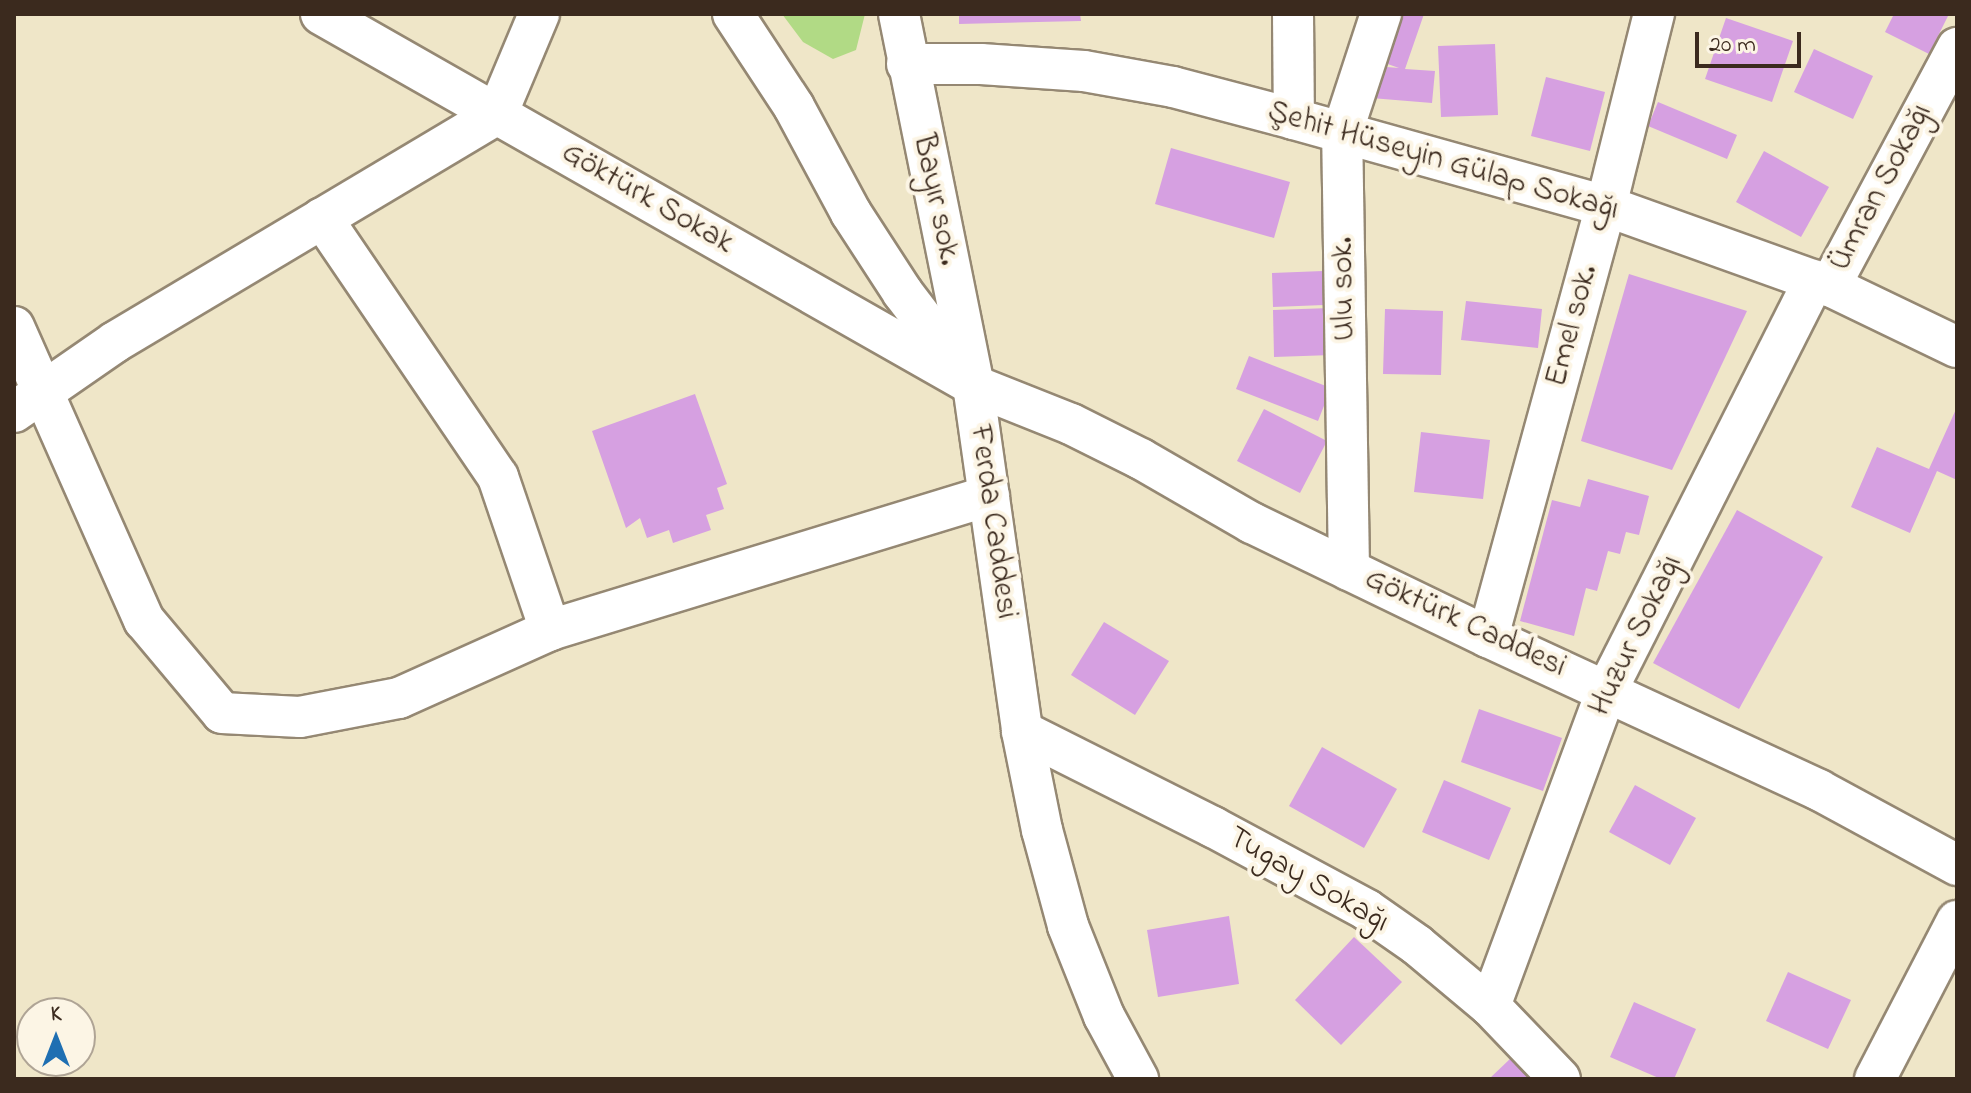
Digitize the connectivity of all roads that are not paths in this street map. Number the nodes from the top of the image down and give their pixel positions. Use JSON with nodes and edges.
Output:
{"nodes":[{"id":1,"x":321,"y":14,"type":"edge"},
{"id":2,"x":539,"y":14,"type":"edge"},
{"id":3,"x":733,"y":14,"type":"edge"},
{"id":4,"x":899,"y":14,"type":"edge"},
{"id":5,"x":1293,"y":14,"type":"edge"},
{"id":6,"x":1381,"y":14,"type":"edge"},
{"id":7,"x":1654,"y":14,"type":"edge"},
{"id":8,"x":1957,"y":48,"type":"edge"},
{"id":9,"x":907,"y":64,"type":"junction"},
{"id":10,"x":497,"y":114,"type":"junction"},
{"id":11,"x":1294,"y":119,"type":"junction"},
{"id":12,"x":1342,"y":133,"type":"junction"},
{"id":13,"x":1606,"y":206,"type":"junction"},
{"id":14,"x":322,"y":218,"type":"junction"},
{"id":15,"x":1822,"y":283,"type":"junction"},
{"id":16,"x":14,"y":327,"type":"edge"},
{"id":17,"x":1952,"y":335,"type":"edge"},
{"id":18,"x":973,"y":385,"type":"junction"},
{"id":19,"x":30,"y":401,"type":"edge"},
{"id":20,"x":989,"y":496,"type":"junction"},
{"id":21,"x":1349,"y":570,"type":"junction"},
{"id":22,"x":550,"y":630,"type":"junction"},
{"id":23,"x":1488,"y":637,"type":"junction"},
{"id":24,"x":1607,"y":690,"type":"junction"},
{"id":25,"x":1022,"y":731,"type":"junction"},
{"id":26,"x":1957,"y":865,"type":"edge"},
{"id":27,"x":1957,"y":921,"type":"edge"},
{"id":28,"x":1490,"y":1006,"type":"junction"},
{"id":29,"x":1138,"y":1079,"type":"edge"},
{"id":30,"x":1560,"y":1079,"type":"edge"},
{"id":31,"x":1875,"y":1079,"type":"edge"}],
"edges":[{"from":1,"to":10,"type":"street","name":"Göktürk Sokak"},
{"from":2,"to":10,"type":"street"},
{"from":3,"to":18,"type":"street","name":"Ferda Caddesi"},
{"from":4,"to":9,"type":"street","name":"Bayır sok."},
{"from":5,"to":11,"type":"street"},
{"from":6,"to":12,"type":"street","name":"Ulu sok."},
{"from":7,"to":13,"type":"street","name":"Emel sok."},
{"from":8,"to":15,"type":"street","name":"Ümran Sokağı"},
{"from":9,"to":11,"type":"street","name":"Şehit Hüseyin Gülap Sokağı"},
{"from":9,"to":18,"type":"street","name":"Bayır sok."},
{"from":10,"to":14,"type":"street"},
{"from":10,"to":18,"type":"street","name":"Göktürk Sokak"},
{"from":11,"to":12,"type":"street","name":"Şehit Hüseyin Gülap Sokağı"},
{"from":12,"to":13,"type":"street","name":"Şehit Hüseyin Gülap Sokağı"},
{"from":12,"to":21,"type":"street","name":"Ulu sok."},
{"from":13,"to":15,"type":"street","name":"Şehit Hüseyin Gülap Sokağı"},
{"from":13,"to":23,"type":"street","name":"Emel sok."},
{"from":14,"to":19,"type":"street"},
{"from":14,"to":22,"type":"street"},
{"from":15,"to":17,"type":"street","name":"Şehit Hüseyin Gülap Sokağı"},
{"from":15,"to":24,"type":"street","name":"Huzur Sokağı"},
{"from":16,"to":19,"type":"street"},
{"from":18,"to":20,"type":"street","name":"Ferda Caddesi"},
{"from":18,"to":21,"type":"street","name":"Göktürk Caddesi"},
{"from":19,"to":22,"type":"street"},
{"from":20,"to":22,"type":"street"},
{"from":20,"to":25,"type":"street","name":"Ferda Caddesi"},
{"from":21,"to":23,"type":"street","name":"Göktürk Caddesi"},
{"from":23,"to":24,"type":"street","name":"Göktürk Caddesi"},
{"from":24,"to":26,"type":"street","name":"Göktürk Caddesi"},
{"from":24,"to":28,"type":"street","name":"Huzur Sokağı"},
{"from":25,"to":28,"type":"street","name":"Tugay Sokağı"},
{"from":25,"to":29,"type":"street","name":"Ferda Caddesi"},
{"from":27,"to":31,"type":"street"},
{"from":28,"to":30,"type":"street","name":"Tugay Sokağı"}]}
